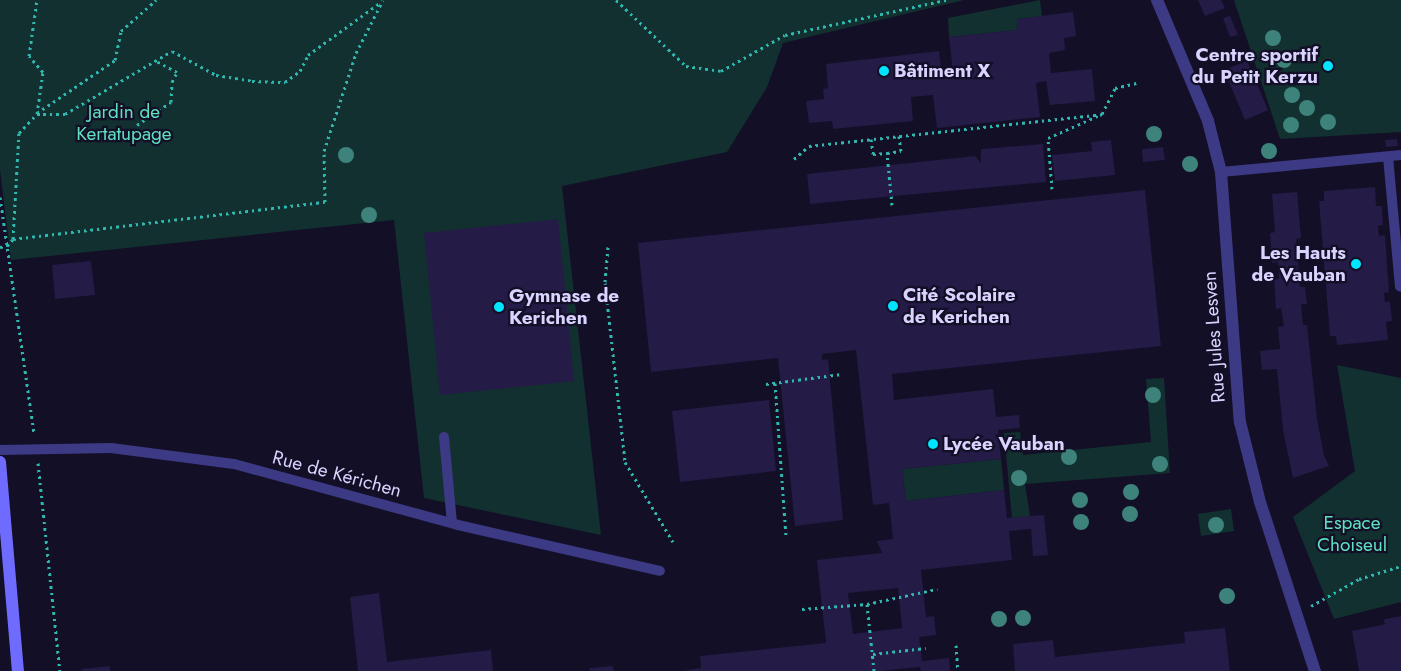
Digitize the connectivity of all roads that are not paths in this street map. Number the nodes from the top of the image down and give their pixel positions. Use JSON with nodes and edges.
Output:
{"nodes":[{"id":1,"x":1157,"y":0,"type":"edge"},
{"id":2,"x":1401,"y":155,"type":"edge"},
{"id":3,"x":1388,"y":157,"type":"junction"},
{"id":4,"x":1221,"y":172,"type":"junction"},
{"id":5,"x":1400,"y":286,"type":"edge"},
{"id":6,"x":444,"y":437,"type":"dead end"},
{"id":7,"x":0,"y":450,"type":"edge"},
{"id":8,"x":0,"y":462,"type":"edge"},
{"id":9,"x":452,"y":523,"type":"junction"},
{"id":10,"x":660,"y":572,"type":"dead end"},
{"id":11,"x":18,"y":671,"type":"edge"},
{"id":12,"x":1315,"y":671,"type":"edge"}],
"edges":[{"from":1,"to":4,"type":"street","name":"Rue Jules Lesven"},
{"from":2,"to":3,"type":"lane"},
{"from":3,"to":4,"type":"lane"},
{"from":3,"to":5,"type":"lane"},
{"from":4,"to":12,"type":"street","name":"Rue Jules Lesven"},
{"from":6,"to":9,"type":"lane"},
{"from":7,"to":9,"type":"lane","name":"Rue de Kérichen"},
{"from":8,"to":11,"type":"main road"},
{"from":9,"to":10,"type":"lane","name":"Rue de Kérichen"}]}
